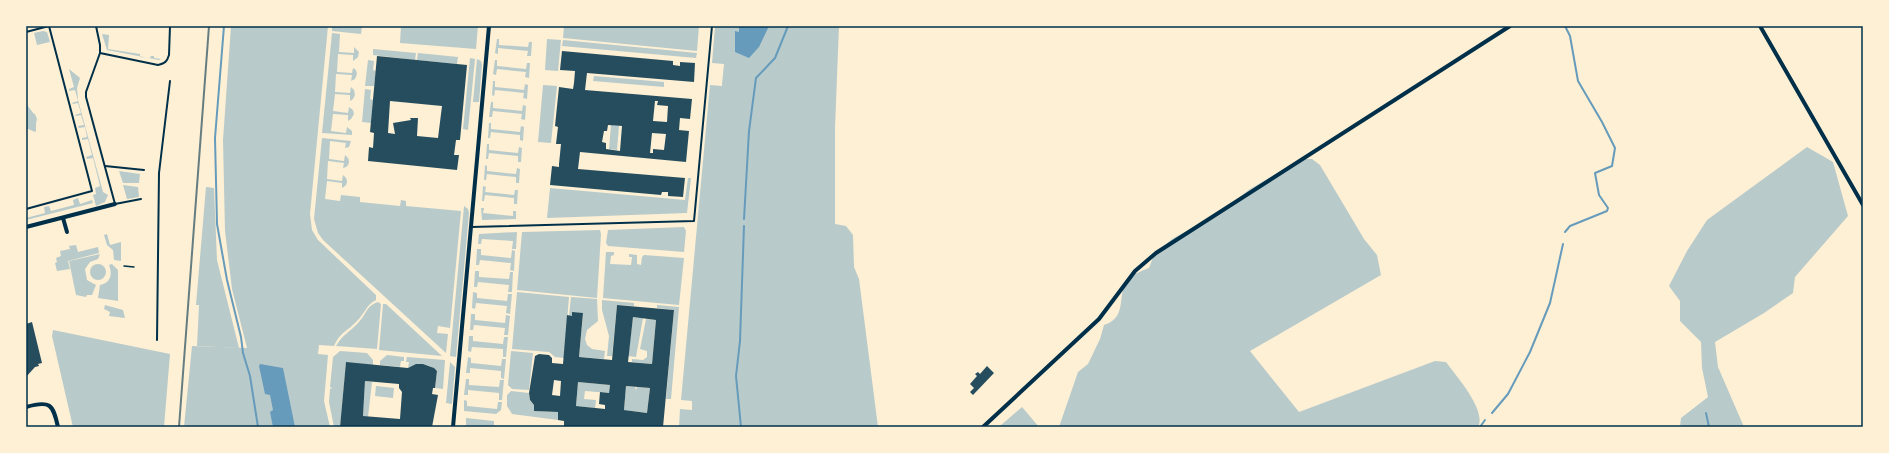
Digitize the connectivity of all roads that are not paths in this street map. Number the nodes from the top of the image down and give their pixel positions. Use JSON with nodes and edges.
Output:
{"nodes":[{"id":1,"x":49,"y":26,"type":"edge"},
{"id":2,"x":96,"y":26,"type":"edge"},
{"id":3,"x":170,"y":26,"type":"edge"},
{"id":4,"x":489,"y":26,"type":"edge"},
{"id":5,"x":712,"y":26,"type":"edge"},
{"id":6,"x":1510,"y":26,"type":"edge"},
{"id":7,"x":1760,"y":26,"type":"edge"},
{"id":8,"x":26,"y":32,"type":"edge"},
{"id":9,"x":100,"y":54,"type":"junction"},
{"id":10,"x":170,"y":81,"type":"dead end"},
{"id":11,"x":105,"y":166,"type":"junction"},
{"id":12,"x":144,"y":170,"type":"dead end"},
{"id":13,"x":141,"y":199,"type":"dead end"},
{"id":14,"x":115,"y":204,"type":"junction"},
{"id":15,"x":1863,"y":205,"type":"edge"},
{"id":16,"x":26,"y":209,"type":"edge"},
{"id":17,"x":63,"y":218,"type":"junction"},
{"id":18,"x":471,"y":227,"type":"junction"},
{"id":19,"x":26,"y":228,"type":"edge"},
{"id":20,"x":67,"y":232,"type":"dead end"},
{"id":21,"x":157,"y":340,"type":"dead end"},
{"id":22,"x":26,"y":406,"type":"edge"},
{"id":23,"x":58,"y":427,"type":"edge"},
{"id":24,"x":453,"y":427,"type":"edge"},
{"id":25,"x":983,"y":427,"type":"edge"}],
"edges":[{"from":1,"to":8,"type":"lane"},
{"from":1,"to":16,"type":"lane"},
{"from":2,"to":9,"type":"lane"},
{"from":3,"to":9,"type":"lane"},
{"from":4,"to":18,"type":"street"},
{"from":5,"to":18,"type":"lane"},
{"from":6,"to":25,"type":"street"},
{"from":7,"to":15,"type":"street"},
{"from":9,"to":11,"type":"lane"},
{"from":10,"to":21,"type":"lane"},
{"from":11,"to":12,"type":"lane"},
{"from":11,"to":14,"type":"lane"},
{"from":13,"to":14,"type":"lane"},
{"from":14,"to":17,"type":"street"},
{"from":17,"to":19,"type":"street"},
{"from":17,"to":20,"type":"street"},
{"from":18,"to":24,"type":"street"},
{"from":22,"to":23,"type":"street"}]}
